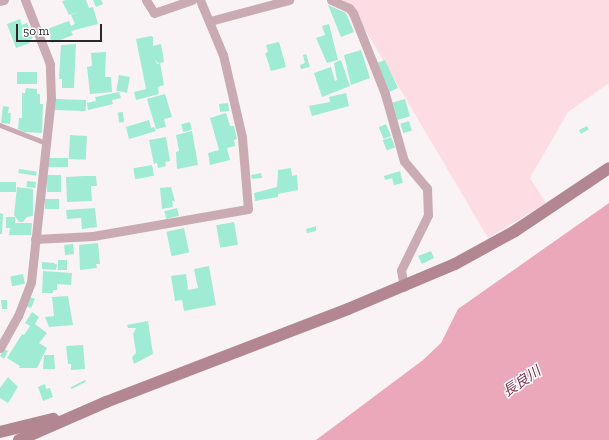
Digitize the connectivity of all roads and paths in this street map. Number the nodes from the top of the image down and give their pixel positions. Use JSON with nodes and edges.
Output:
{"nodes":[{"id":1,"x":4,"y":0,"type":"edge"},
{"id":2,"x":25,"y":0,"type":"edge"},
{"id":3,"x":146,"y":0,"type":"edge"},
{"id":4,"x":192,"y":0,"type":"edge"},
{"id":5,"x":200,"y":0,"type":"edge"},
{"id":6,"x":289,"y":0,"type":"edge"},
{"id":7,"x":331,"y":0,"type":"edge"},
{"id":8,"x":0,"y":1,"type":"edge"},
{"id":9,"x":210,"y":21,"type":"junction"},
{"id":10,"x":0,"y":124,"type":"edge"},
{"id":11,"x":46,"y":143,"type":"junction"},
{"id":12,"x":609,"y":168,"type":"edge"},
{"id":13,"x":35,"y":239,"type":"junction"},
{"id":14,"x":404,"y":287,"type":"junction"},
{"id":15,"x":0,"y":348,"type":"edge"},
{"id":16,"x":106,"y":402,"type":"junction"},
{"id":17,"x":0,"y":432,"type":"edge"},
{"id":18,"x":19,"y":440,"type":"edge"}],
"edges":[{"from":1,"to":8,"type":"street"},
{"from":2,"to":11,"type":"street"},
{"from":3,"to":4,"type":"street"},
{"from":5,"to":9,"type":"street"},
{"from":6,"to":9,"type":"street"},
{"from":7,"to":14,"type":"street"},
{"from":9,"to":13,"type":"street"},
{"from":10,"to":11,"type":"lane"},
{"from":11,"to":13,"type":"street"},
{"from":12,"to":14,"type":"street"},
{"from":13,"to":15,"type":"street"},
{"from":14,"to":16,"type":"street"},
{"from":16,"to":17,"type":"street"},
{"from":16,"to":18,"type":"street"}]}
